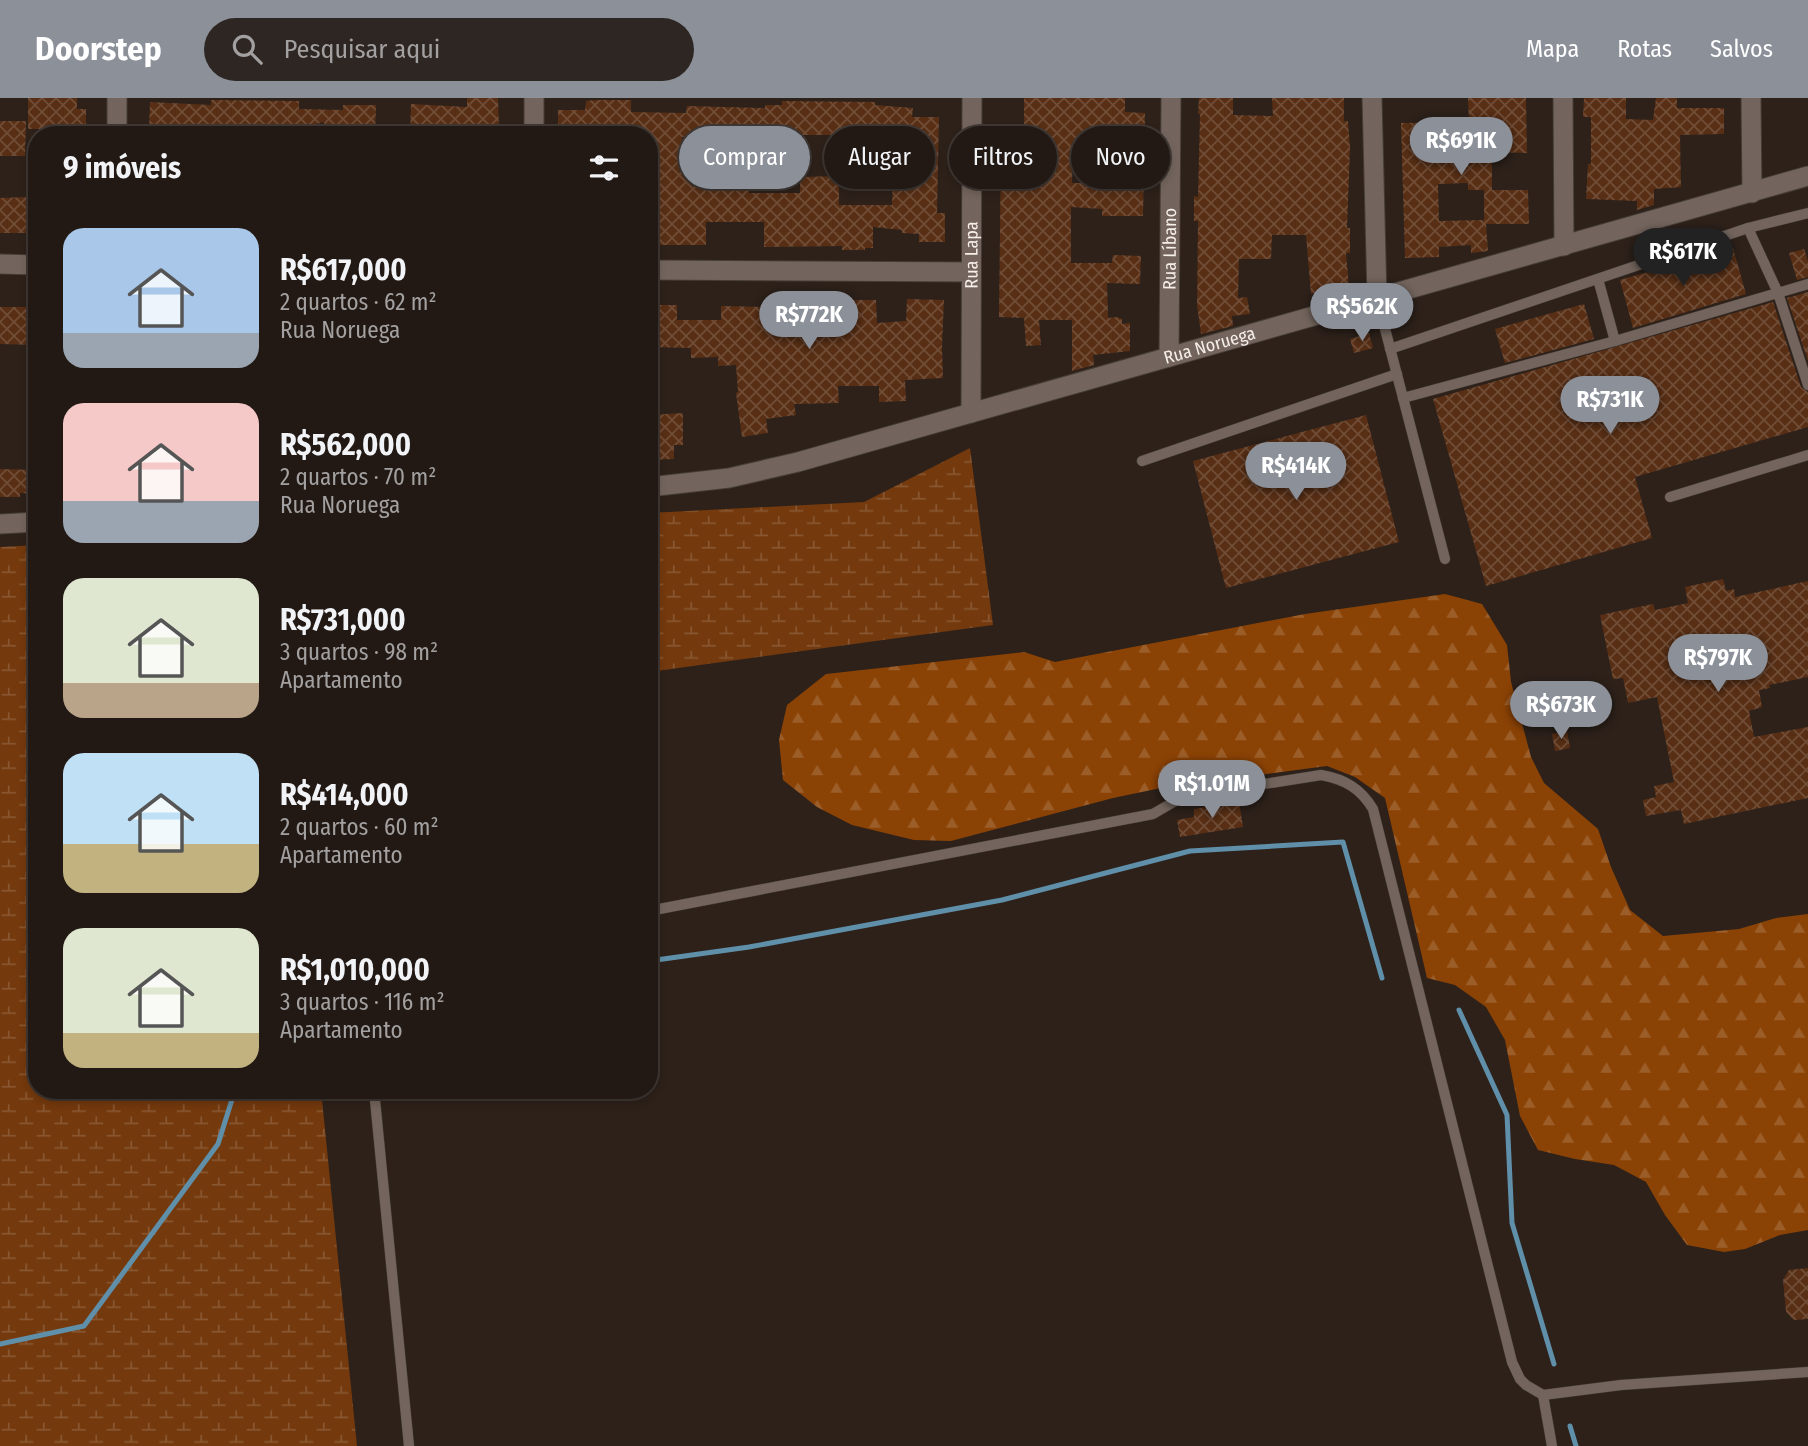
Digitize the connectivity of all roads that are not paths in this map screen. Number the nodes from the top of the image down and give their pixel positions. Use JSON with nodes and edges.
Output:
{"nodes":[{"id":1,"x":117,"y":98,"type":"edge"},
{"id":2,"x":534,"y":98,"type":"edge"},
{"id":3,"x":972,"y":98,"type":"edge"},
{"id":4,"x":1171,"y":98,"type":"edge"},
{"id":5,"x":1372,"y":98,"type":"edge"},
{"id":6,"x":1563,"y":98,"type":"edge"},
{"id":7,"x":1751,"y":98,"type":"edge"},
{"id":8,"x":117,"y":126,"type":"edge"},
{"id":9,"x":534,"y":126,"type":"edge"},
{"id":10,"x":1808,"y":176,"type":"edge"},
{"id":11,"x":1752,"y":193,"type":"junction"},
{"id":12,"x":1808,"y":213,"type":"edge"},
{"id":13,"x":1748,"y":228,"type":"junction"},
{"id":14,"x":1564,"y":246,"type":"junction"},
{"id":15,"x":0,"y":264,"type":"edge"},
{"id":16,"x":28,"y":265,"type":"edge"},
{"id":17,"x":658,"y":270,"type":"edge"},
{"id":18,"x":971,"y":272,"type":"junction"},
{"id":19,"x":1598,"y":279,"type":"junction"},
{"id":20,"x":1808,"y":284,"type":"edge"},
{"id":21,"x":1778,"y":293,"type":"junction"},
{"id":22,"x":1377,"y":298,"type":"junction"},
{"id":23,"x":1615,"y":341,"type":"junction"},
{"id":24,"x":1390,"y":349,"type":"junction"},
{"id":25,"x":1169,"y":357,"type":"junction"},
{"id":26,"x":1397,"y":374,"type":"junction"},
{"id":27,"x":1808,"y":385,"type":"edge"},
{"id":28,"x":1403,"y":398,"type":"junction"},
{"id":29,"x":971,"y":413,"type":"junction"},
{"id":30,"x":1808,"y":455,"type":"edge"},
{"id":31,"x":1142,"y":461,"type":"dead end"},
{"id":32,"x":658,"y":486,"type":"edge"},
{"id":33,"x":1670,"y":497,"type":"dead end"},
{"id":34,"x":28,"y":522,"type":"edge"},
{"id":35,"x":0,"y":524,"type":"edge"},
{"id":36,"x":1445,"y":559,"type":"dead end"},
{"id":37,"x":658,"y":909,"type":"edge"},
{"id":38,"x":375,"y":1099,"type":"edge"},
{"id":39,"x":1808,"y":1372,"type":"edge"},
{"id":40,"x":1543,"y":1395,"type":"junction"},
{"id":41,"x":409,"y":1446,"type":"edge"},
{"id":42,"x":1552,"y":1446,"type":"edge"}],
"edges":[{"from":1,"to":8,"type":"street"},
{"from":2,"to":9,"type":"street"},
{"from":3,"to":18,"type":"street","name":"Rua Lapa"},
{"from":4,"to":25,"type":"street","name":"Rua Líbano"},
{"from":5,"to":22,"type":"street"},
{"from":6,"to":14,"type":"street"},
{"from":7,"to":11,"type":"street"},
{"from":10,"to":11,"type":"street","name":"Rua Noruega"},
{"from":11,"to":14,"type":"street","name":"Rua Noruega"},
{"from":12,"to":13,"type":"lane"},
{"from":13,"to":19,"type":"lane"},
{"from":13,"to":21,"type":"lane"},
{"from":14,"to":22,"type":"street","name":"Rua Noruega"},
{"from":15,"to":16,"type":"street"},
{"from":17,"to":18,"type":"street"},
{"from":18,"to":29,"type":"street","name":"Rua Lapa"},
{"from":19,"to":23,"type":"lane"},
{"from":19,"to":24,"type":"lane"},
{"from":20,"to":21,"type":"lane"},
{"from":21,"to":23,"type":"lane"},
{"from":21,"to":27,"type":"lane"},
{"from":22,"to":24,"type":"lane"},
{"from":22,"to":25,"type":"street","name":"Rua Noruega"},
{"from":23,"to":28,"type":"lane"},
{"from":24,"to":26,"type":"lane"},
{"from":25,"to":29,"type":"street","name":"Rua Noruega"},
{"from":26,"to":28,"type":"lane"},
{"from":26,"to":31,"type":"lane"},
{"from":28,"to":36,"type":"lane"},
{"from":29,"to":32,"type":"street","name":"Rua Noruega"},
{"from":30,"to":33,"type":"lane"},
{"from":34,"to":35,"type":"street"},
{"from":37,"to":40,"type":"lane"},
{"from":38,"to":41,"type":"lane"},
{"from":39,"to":40,"type":"lane"},
{"from":40,"to":42,"type":"lane"}]}
